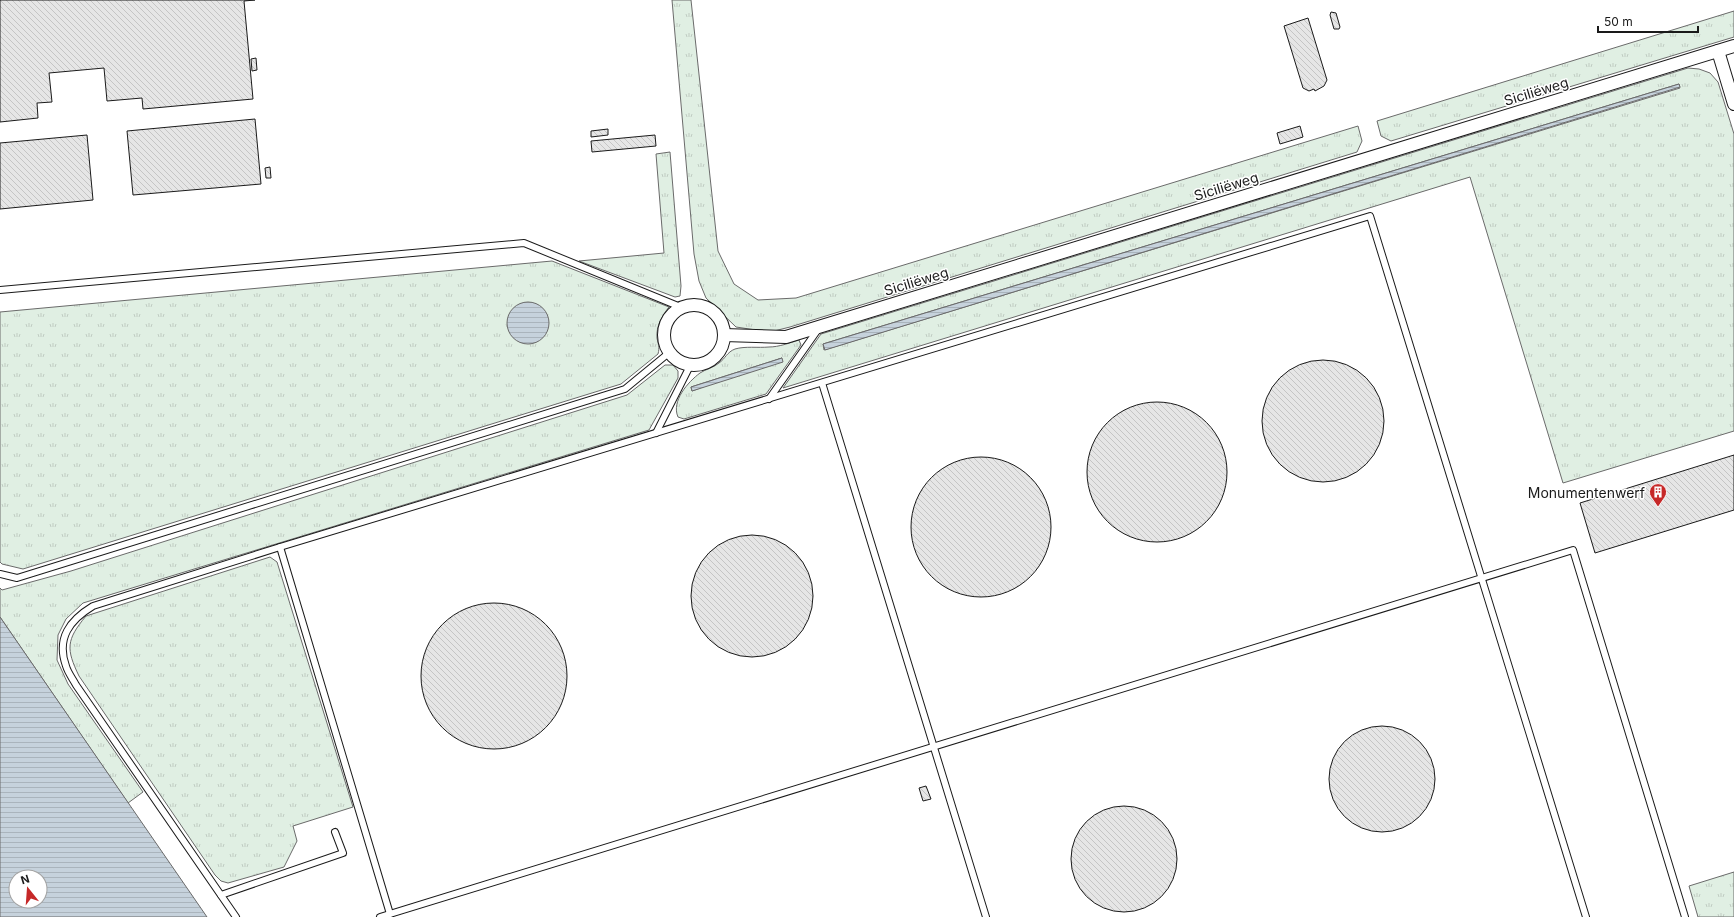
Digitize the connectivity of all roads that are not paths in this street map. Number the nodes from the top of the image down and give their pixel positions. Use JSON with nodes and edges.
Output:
{"nodes":[{"id":1,"x":1734,"y":46,"type":"edge"},
{"id":2,"x":1718,"y":51,"type":"junction"},
{"id":3,"x":1734,"y":104,"type":"edge"},
{"id":4,"x":0,"y":290,"type":"edge"},
{"id":5,"x":683,"y":308,"type":"junction"},
{"id":6,"x":820,"y":327,"type":"junction"},
{"id":7,"x":724,"y":335,"type":"junction"},
{"id":8,"x":670,"y":352,"type":"junction"},
{"id":9,"x":691,"y":364,"type":"junction"},
{"id":10,"x":822,"y":383,"type":"junction"},
{"id":11,"x":769,"y":399,"type":"junction"},
{"id":12,"x":656,"y":433,"type":"junction"},
{"id":13,"x":280,"y":547,"type":"junction"},
{"id":14,"x":0,"y":574,"type":"edge"},
{"id":15,"x":1482,"y":578,"type":"junction"},
{"id":16,"x":934,"y":747,"type":"junction"},
{"id":17,"x":335,"y":832,"type":"dead end"},
{"id":18,"x":220,"y":895,"type":"junction"},
{"id":19,"x":390,"y":914,"type":"junction"},
{"id":20,"x":236,"y":917,"type":"edge"},
{"id":21,"x":380,"y":917,"type":"edge"},
{"id":22,"x":986,"y":917,"type":"edge"},
{"id":23,"x":1586,"y":917,"type":"edge"},
{"id":24,"x":1685,"y":917,"type":"edge"}],
"edges":[{"from":1,"to":2,"type":"street","name":"Siciliëweg"},
{"from":2,"to":3,"type":"street"},
{"from":2,"to":6,"type":"street","name":"Siciliëweg"},
{"from":4,"to":5,"type":"lane"},
{"from":5,"to":7,"type":"street"},
{"from":5,"to":8,"type":"street"},
{"from":6,"to":7,"type":"street","name":"Siciliëweg"},
{"from":6,"to":11,"type":"lane"},
{"from":7,"to":9,"type":"street"},
{"from":8,"to":9,"type":"street"},
{"from":8,"to":14,"type":"lane"},
{"from":9,"to":12,"type":"lane"},
{"from":10,"to":11,"type":"lane"},
{"from":10,"to":15,"type":"lane"},
{"from":10,"to":16,"type":"lane"},
{"from":11,"to":12,"type":"lane"},
{"from":12,"to":13,"type":"lane"},
{"from":13,"to":18,"type":"lane"},
{"from":13,"to":19,"type":"lane"},
{"from":15,"to":16,"type":"lane"},
{"from":15,"to":23,"type":"lane"},
{"from":15,"to":24,"type":"lane"},
{"from":16,"to":19,"type":"lane"},
{"from":16,"to":22,"type":"lane"},
{"from":17,"to":18,"type":"lane"},
{"from":18,"to":20,"type":"lane"},
{"from":19,"to":21,"type":"lane"}]}
